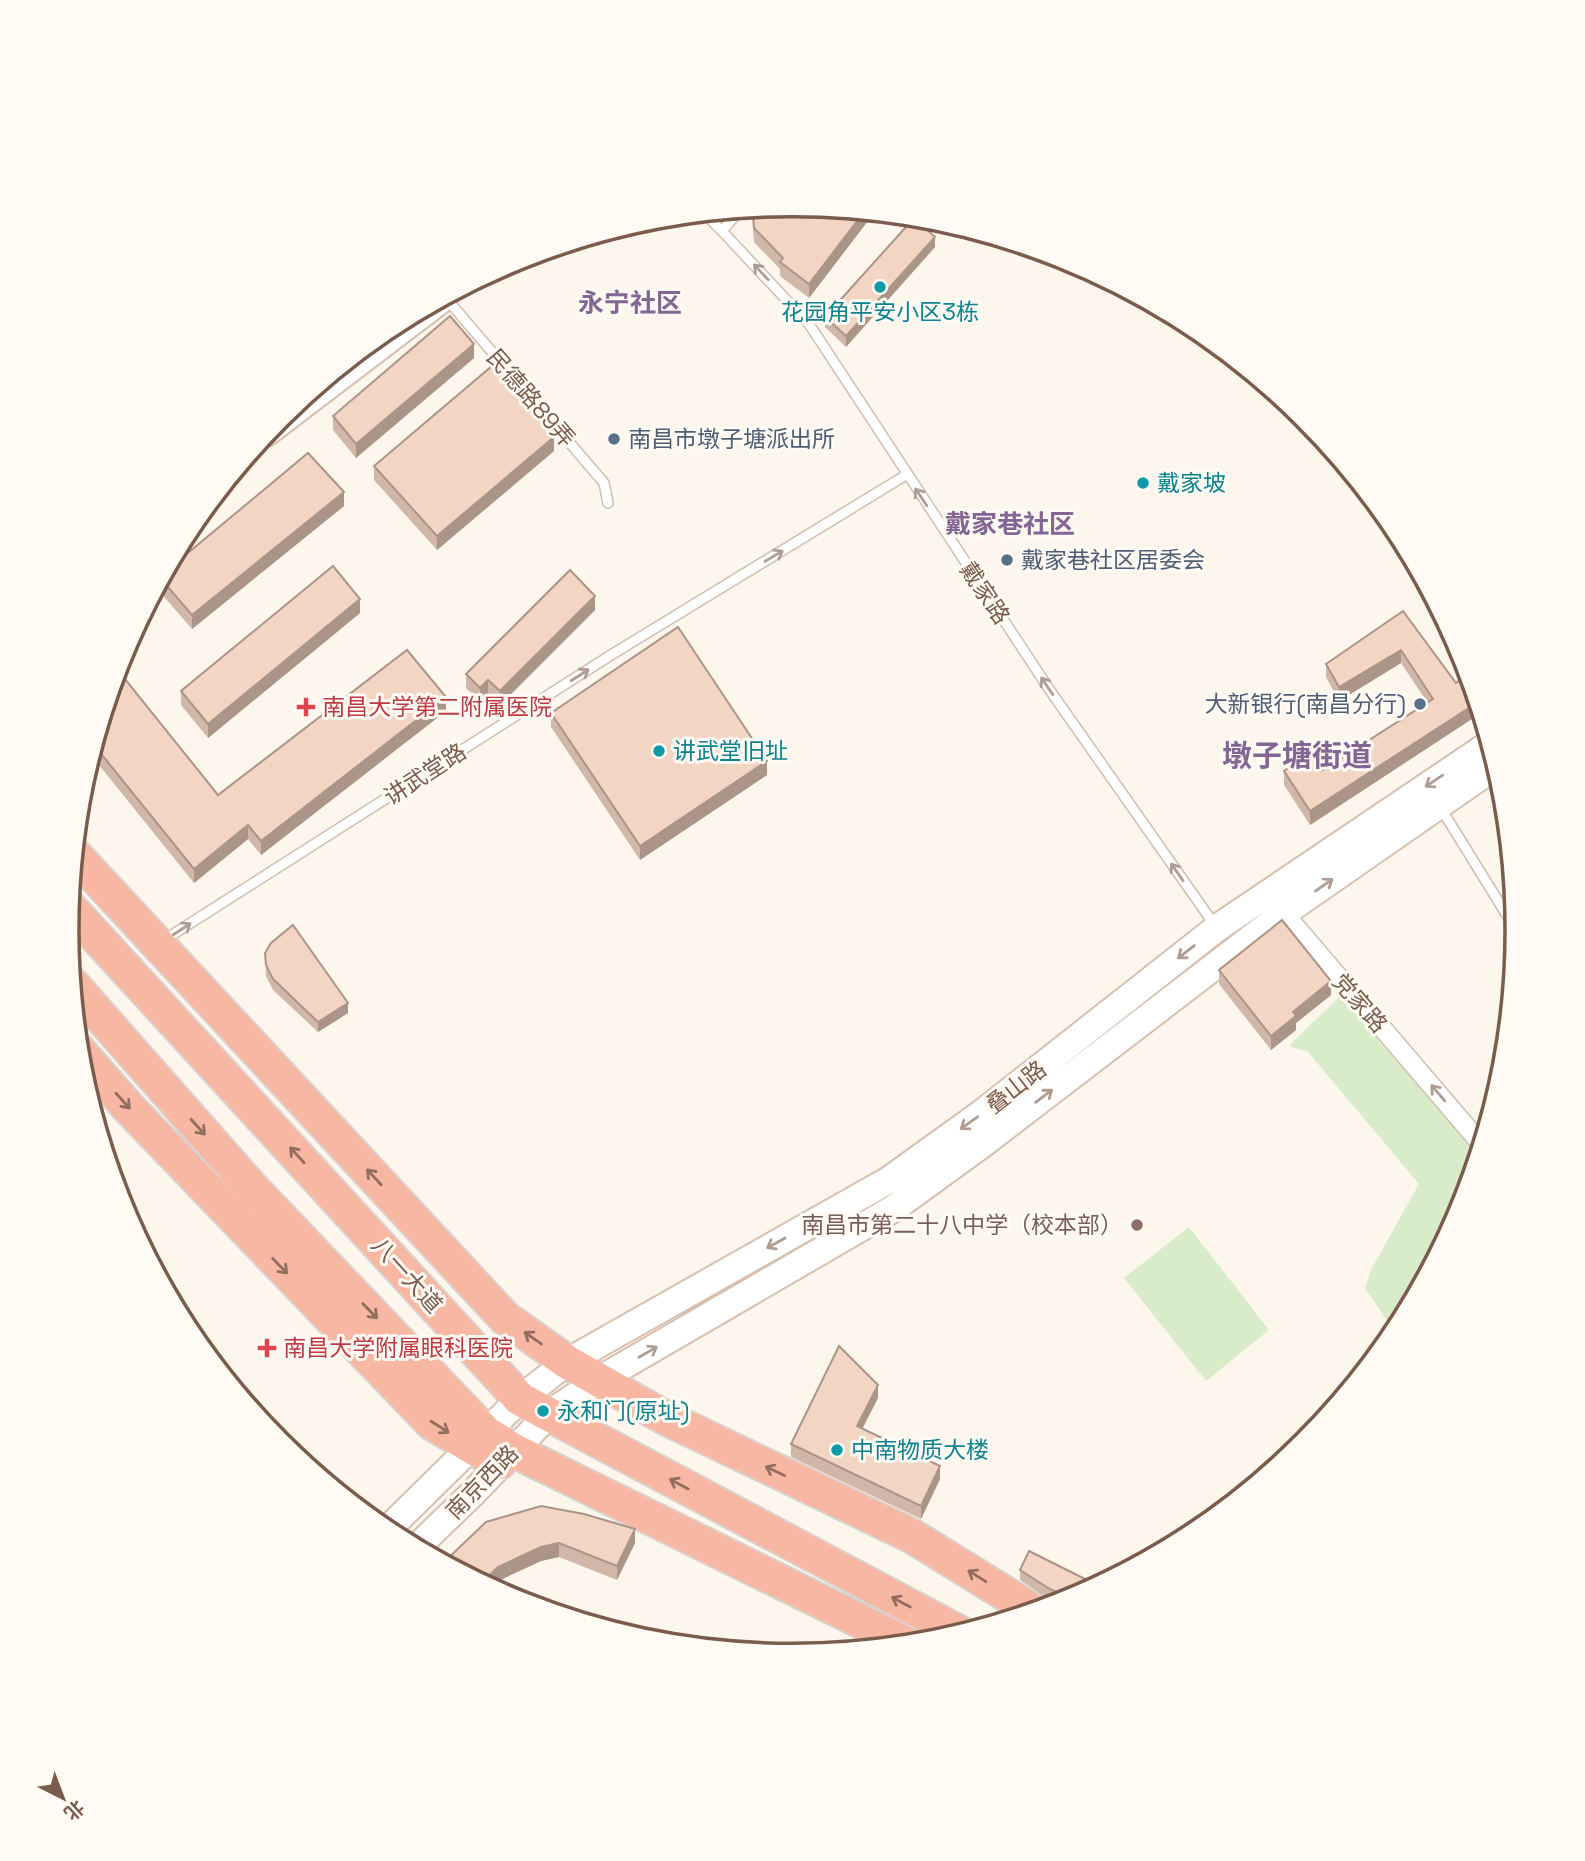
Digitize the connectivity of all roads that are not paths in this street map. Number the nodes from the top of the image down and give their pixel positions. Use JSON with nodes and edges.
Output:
{"nodes":[{"id":1,"x":732,"y":220,"type":"edge"},
{"id":2,"x":713,"y":222,"type":"edge"},
{"id":3,"x":722,"y":231,"type":"junction"},
{"id":4,"x":449,"y":305,"type":"edge"},
{"id":5,"x":906,"y":475,"type":"junction"},
{"id":6,"x":608,"y":503,"type":"dead end"},
{"id":7,"x":1483,"y":748,"type":"edge"},
{"id":8,"x":1488,"y":771,"type":"edge"},
{"id":9,"x":1439,"y":806,"type":"junction"},
{"id":10,"x":82,"y":866,"type":"edge"},
{"id":11,"x":1284,"y":913,"type":"junction"},
{"id":12,"x":1506,"y":913,"type":"edge"},
{"id":13,"x":79,"y":914,"type":"edge"},
{"id":14,"x":1217,"y":928,"type":"junction"},
{"id":15,"x":141,"y":955,"type":"junction"},
{"id":16,"x":82,"y":995,"type":"edge"},
{"id":17,"x":91,"y":1065,"type":"edge"},
{"id":18,"x":1475,"y":1137,"type":"edge"},
{"id":19,"x":567,"y":1362,"type":"junction"},
{"id":20,"x":599,"y":1380,"type":"junction"},
{"id":21,"x":534,"y":1406,"type":"junction"},
{"id":22,"x":493,"y":1449,"type":"junction"},
{"id":23,"x":396,"y":1524,"type":"edge"},
{"id":24,"x":422,"y":1540,"type":"edge"},
{"id":25,"x":1024,"y":1605,"type":"edge"},
{"id":26,"x":949,"y":1627,"type":"edge"},
{"id":27,"x":892,"y":1637,"type":"edge"},
{"id":28,"x":873,"y":1639,"type":"edge"}],
"edges":[{"from":1,"to":3,"type":"lane"},
{"from":2,"to":3,"type":"lane","name":"戴家路"},
{"from":5,"to":3,"type":"lane","name":"戴家路","one_way":true},
{"from":4,"to":6,"type":"lane","name":"民德路89弄"},
{"from":14,"to":5,"type":"lane","name":"戴家路","one_way":true},
{"from":15,"to":5,"type":"lane","name":"讲武堂路","one_way":true},
{"from":7,"to":14,"type":"main road","name":"叠山路","one_way":true},
{"from":8,"to":9,"type":"main road","name":"叠山路"},
{"from":11,"to":9,"type":"main road","name":"叠山路","one_way":true},
{"from":9,"to":12,"type":"lane"},
{"from":10,"to":15,"type":"highway"},
{"from":11,"to":14,"type":"street"},
{"from":18,"to":11,"type":"street","name":"党家路","one_way":true},
{"from":20,"to":11,"type":"main road","name":"叠山路","one_way":true},
{"from":13,"to":15,"type":"highway","name":"八一大道"},
{"from":14,"to":19,"type":"main road","name":"叠山路","one_way":true},
{"from":19,"to":15,"type":"highway","one_way":true},
{"from":21,"to":15,"type":"highway","name":"八一大道","one_way":true},
{"from":16,"to":22,"type":"highway","one_way":true},
{"from":17,"to":22,"type":"highway","one_way":true},
{"from":19,"to":20,"type":"highway"},
{"from":19,"to":21,"type":"main road","name":"叠山路"},
{"from":20,"to":21,"type":"main road","name":"叠山路"},
{"from":25,"to":20,"type":"highway","one_way":true},
{"from":21,"to":22,"type":"main road","name":"南京西路"},
{"from":26,"to":21,"type":"highway","name":"八一大道","one_way":true},
{"from":22,"to":23,"type":"main road","name":"南京西路"},
{"from":22,"to":24,"type":"main road","name":"南京西路"},
{"from":22,"to":27,"type":"highway"},
{"from":22,"to":28,"type":"highway"}]}
